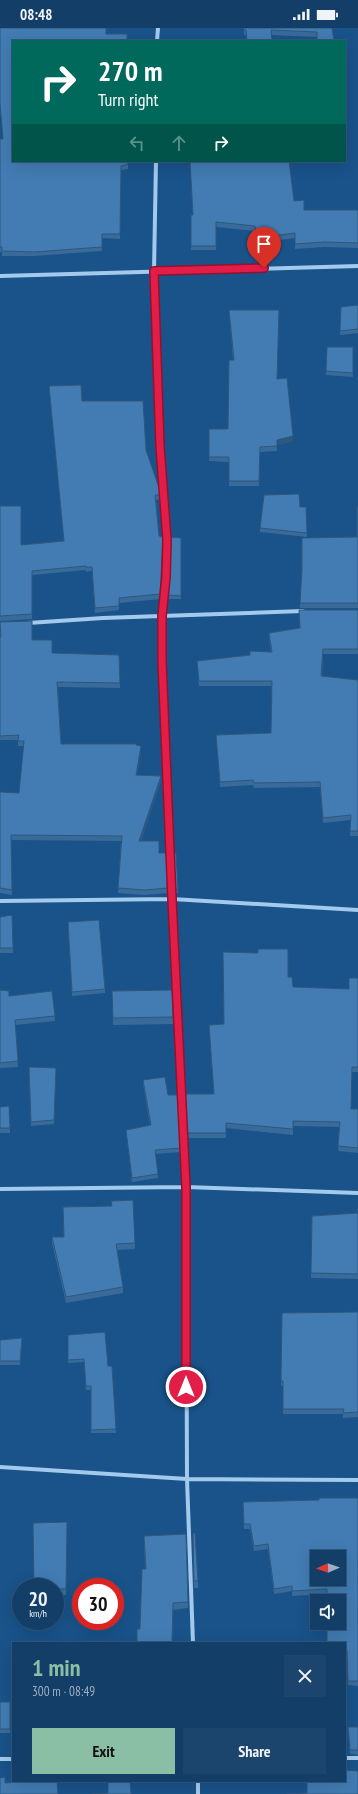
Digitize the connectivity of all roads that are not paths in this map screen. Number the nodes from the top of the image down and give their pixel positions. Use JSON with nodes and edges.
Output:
{"nodes":[{"id":1,"x":158,"y":28,"type":"edge"},
{"id":2,"x":157,"y":40,"type":"edge"},
{"id":3,"x":156,"y":162,"type":"edge"},
{"id":4,"x":358,"y":266,"type":"edge"},
{"id":5,"x":154,"y":271,"type":"junction"},
{"id":6,"x":0,"y":276,"type":"edge"},
{"id":7,"x":309,"y":611,"type":"edge"},
{"id":8,"x":162,"y":616,"type":"junction"},
{"id":9,"x":24,"y":624,"type":"edge"},
{"id":10,"x":172,"y":899,"type":"junction"},
{"id":11,"x":0,"y":902,"type":"edge"},
{"id":12,"x":358,"y":910,"type":"edge"},
{"id":13,"x":186,"y":1187,"type":"junction"},
{"id":14,"x":0,"y":1189,"type":"edge"},
{"id":15,"x":358,"y":1193,"type":"edge"},
{"id":16,"x":0,"y":1467,"type":"edge"},
{"id":17,"x":187,"y":1479,"type":"junction"},
{"id":18,"x":358,"y":1480,"type":"edge"},
{"id":19,"x":193,"y":1642,"type":"edge"},
{"id":20,"x":346,"y":1758,"type":"edge"},
{"id":21,"x":358,"y":1758,"type":"edge"},
{"id":22,"x":0,"y":1759,"type":"edge"},
{"id":23,"x":12,"y":1759,"type":"edge"},
{"id":24,"x":198,"y":1782,"type":"edge"},
{"id":25,"x":198,"y":1794,"type":"edge"}],
"edges":[{"from":1,"to":2,"type":"street"},
{"from":3,"to":5,"type":"street"},
{"from":4,"to":5,"type":"street"},
{"from":5,"to":6,"type":"street"},
{"from":5,"to":8,"type":"street"},
{"from":7,"to":8,"type":"street"},
{"from":8,"to":9,"type":"street"},
{"from":8,"to":10,"type":"street"},
{"from":10,"to":11,"type":"street"},
{"from":10,"to":12,"type":"street"},
{"from":10,"to":13,"type":"street"},
{"from":13,"to":14,"type":"street"},
{"from":13,"to":15,"type":"street"},
{"from":13,"to":17,"type":"street"},
{"from":16,"to":17,"type":"street"},
{"from":17,"to":18,"type":"street"},
{"from":17,"to":19,"type":"street"},
{"from":20,"to":21,"type":"street"},
{"from":22,"to":23,"type":"street"},
{"from":24,"to":25,"type":"street"}]}
